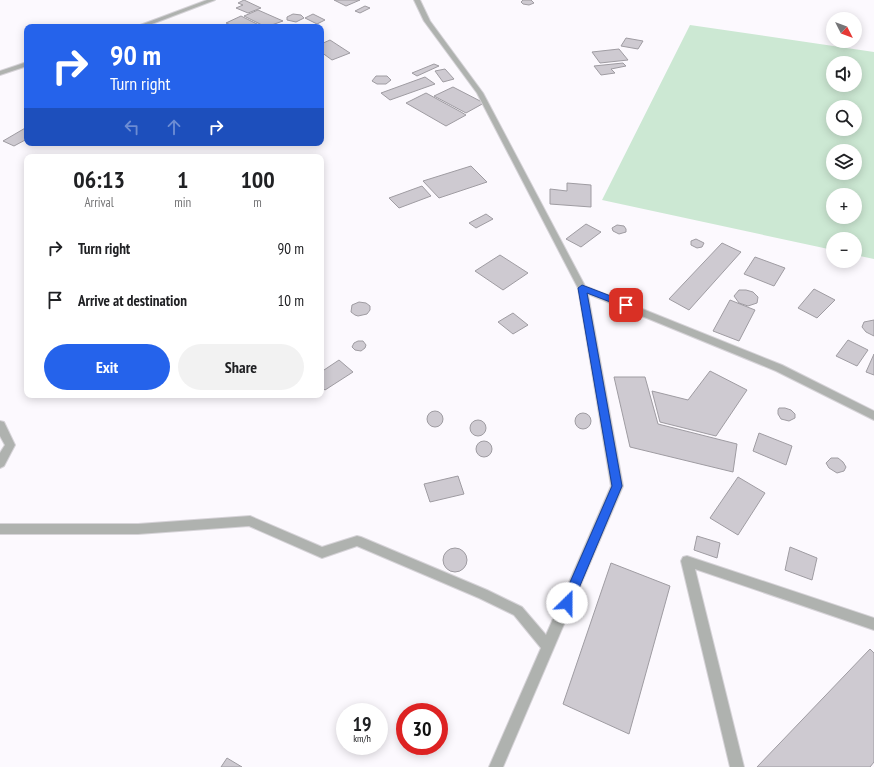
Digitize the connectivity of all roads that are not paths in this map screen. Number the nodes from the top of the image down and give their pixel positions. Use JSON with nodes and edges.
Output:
{"nodes":[{"id":1,"x":212,"y":0,"type":"edge"},
{"id":2,"x":417,"y":0,"type":"edge"},
{"id":3,"x":146,"y":24,"type":"edge"},
{"id":4,"x":24,"y":65,"type":"edge"},
{"id":5,"x":0,"y":73,"type":"edge"},
{"id":6,"x":582,"y":288,"type":"junction"},
{"id":7,"x":874,"y":416,"type":"edge"},
{"id":8,"x":0,"y":425,"type":"edge"},
{"id":9,"x":0,"y":463,"type":"edge"},
{"id":10,"x":0,"y":529,"type":"edge"},
{"id":11,"x":874,"y":624,"type":"edge"},
{"id":12,"x":548,"y":647,"type":"junction"},
{"id":13,"x":496,"y":767,"type":"edge"},
{"id":14,"x":737,"y":767,"type":"edge"}],
"edges":[{"from":1,"to":3,"type":"street"},
{"from":2,"to":6,"type":"street"},
{"from":4,"to":5,"type":"street"},
{"from":6,"to":7,"type":"street"},
{"from":6,"to":12,"type":"street"},
{"from":8,"to":9,"type":"street"},
{"from":10,"to":12,"type":"street"},
{"from":11,"to":14,"type":"street"},
{"from":12,"to":13,"type":"street"}]}
